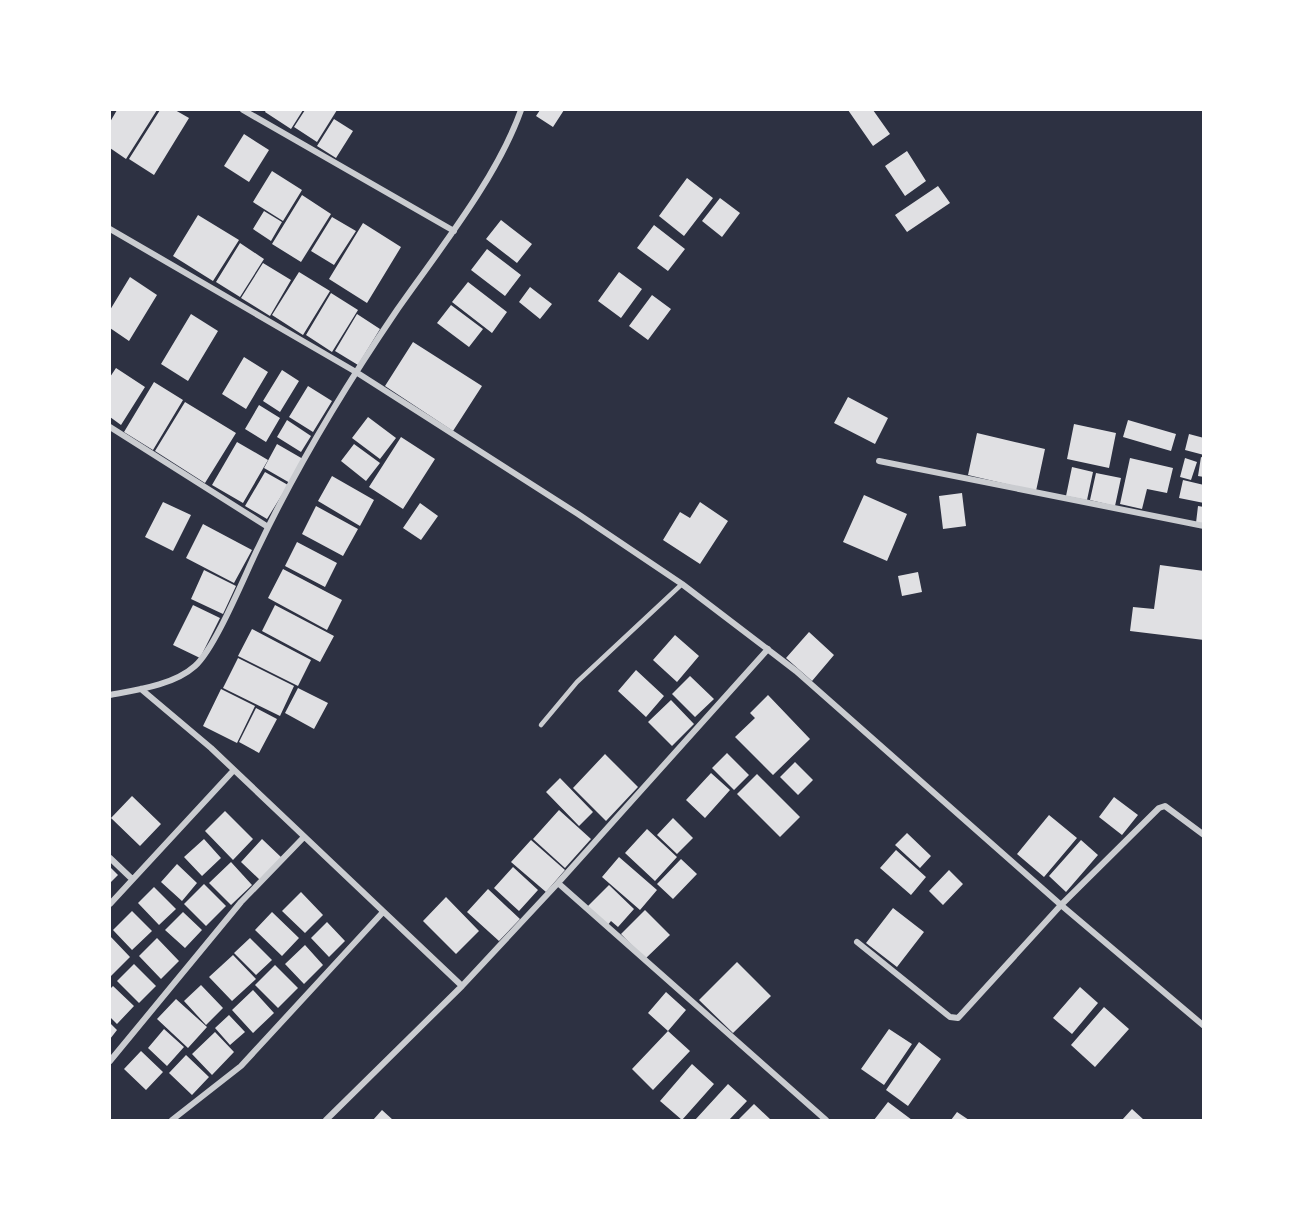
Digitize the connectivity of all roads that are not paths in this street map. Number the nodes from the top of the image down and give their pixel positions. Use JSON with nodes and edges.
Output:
{"nodes":[{"id":1,"x":243,"y":110,"type":"edge"},
{"id":2,"x":521,"y":110,"type":"edge"},
{"id":3,"x":110,"y":229,"type":"edge"},
{"id":4,"x":454,"y":231,"type":"junction"},
{"id":5,"x":356,"y":372,"type":"junction"},
{"id":6,"x":110,"y":427,"type":"edge"},
{"id":7,"x":879,"y":461,"type":"dead end"},
{"id":8,"x":1203,"y":526,"type":"edge"},
{"id":9,"x":268,"y":527,"type":"junction"},
{"id":10,"x":682,"y":584,"type":"junction"},
{"id":11,"x":768,"y":649,"type":"junction"},
{"id":12,"x":141,"y":689,"type":"junction"},
{"id":13,"x":110,"y":695,"type":"edge"},
{"id":14,"x":541,"y":724,"type":"dead end"},
{"id":15,"x":232,"y":771,"type":"junction"},
{"id":16,"x":1203,"y":835,"type":"edge"},
{"id":17,"x":303,"y":838,"type":"junction"},
{"id":18,"x":110,"y":858,"type":"edge"},
{"id":19,"x":132,"y":879,"type":"junction"},
{"id":20,"x":558,"y":883,"type":"junction"},
{"id":21,"x":110,"y":904,"type":"edge"},
{"id":22,"x":1061,"y":905,"type":"junction"},
{"id":23,"x":383,"y":912,"type":"junction"},
{"id":24,"x":857,"y":942,"type":"dead end"},
{"id":25,"x":462,"y":986,"type":"junction"},
{"id":26,"x":1203,"y":1026,"type":"edge"},
{"id":27,"x":110,"y":1061,"type":"edge"},
{"id":28,"x":172,"y":1120,"type":"edge"},
{"id":29,"x":326,"y":1120,"type":"edge"},
{"id":30,"x":826,"y":1120,"type":"edge"}],
"edges":[{"from":1,"to":4,"type":"street"},
{"from":2,"to":4,"type":"street"},
{"from":3,"to":5,"type":"street"},
{"from":4,"to":5,"type":"street"},
{"from":5,"to":9,"type":"street"},
{"from":5,"to":10,"type":"street"},
{"from":6,"to":9,"type":"street"},
{"from":7,"to":8,"type":"street"},
{"from":9,"to":12,"type":"street"},
{"from":10,"to":11,"type":"street"},
{"from":10,"to":14,"type":"lane"},
{"from":11,"to":20,"type":"street"},
{"from":11,"to":22,"type":"street"},
{"from":12,"to":13,"type":"street"},
{"from":12,"to":15,"type":"street"},
{"from":15,"to":17,"type":"street"},
{"from":15,"to":19,"type":"street"},
{"from":16,"to":22,"type":"street"},
{"from":17,"to":23,"type":"street"},
{"from":17,"to":27,"type":"street"},
{"from":18,"to":19,"type":"street"},
{"from":19,"to":21,"type":"street"},
{"from":20,"to":25,"type":"street"},
{"from":20,"to":30,"type":"street"},
{"from":22,"to":24,"type":"street"},
{"from":22,"to":26,"type":"street"},
{"from":23,"to":25,"type":"street"},
{"from":23,"to":28,"type":"street"},
{"from":25,"to":29,"type":"street"}]}
